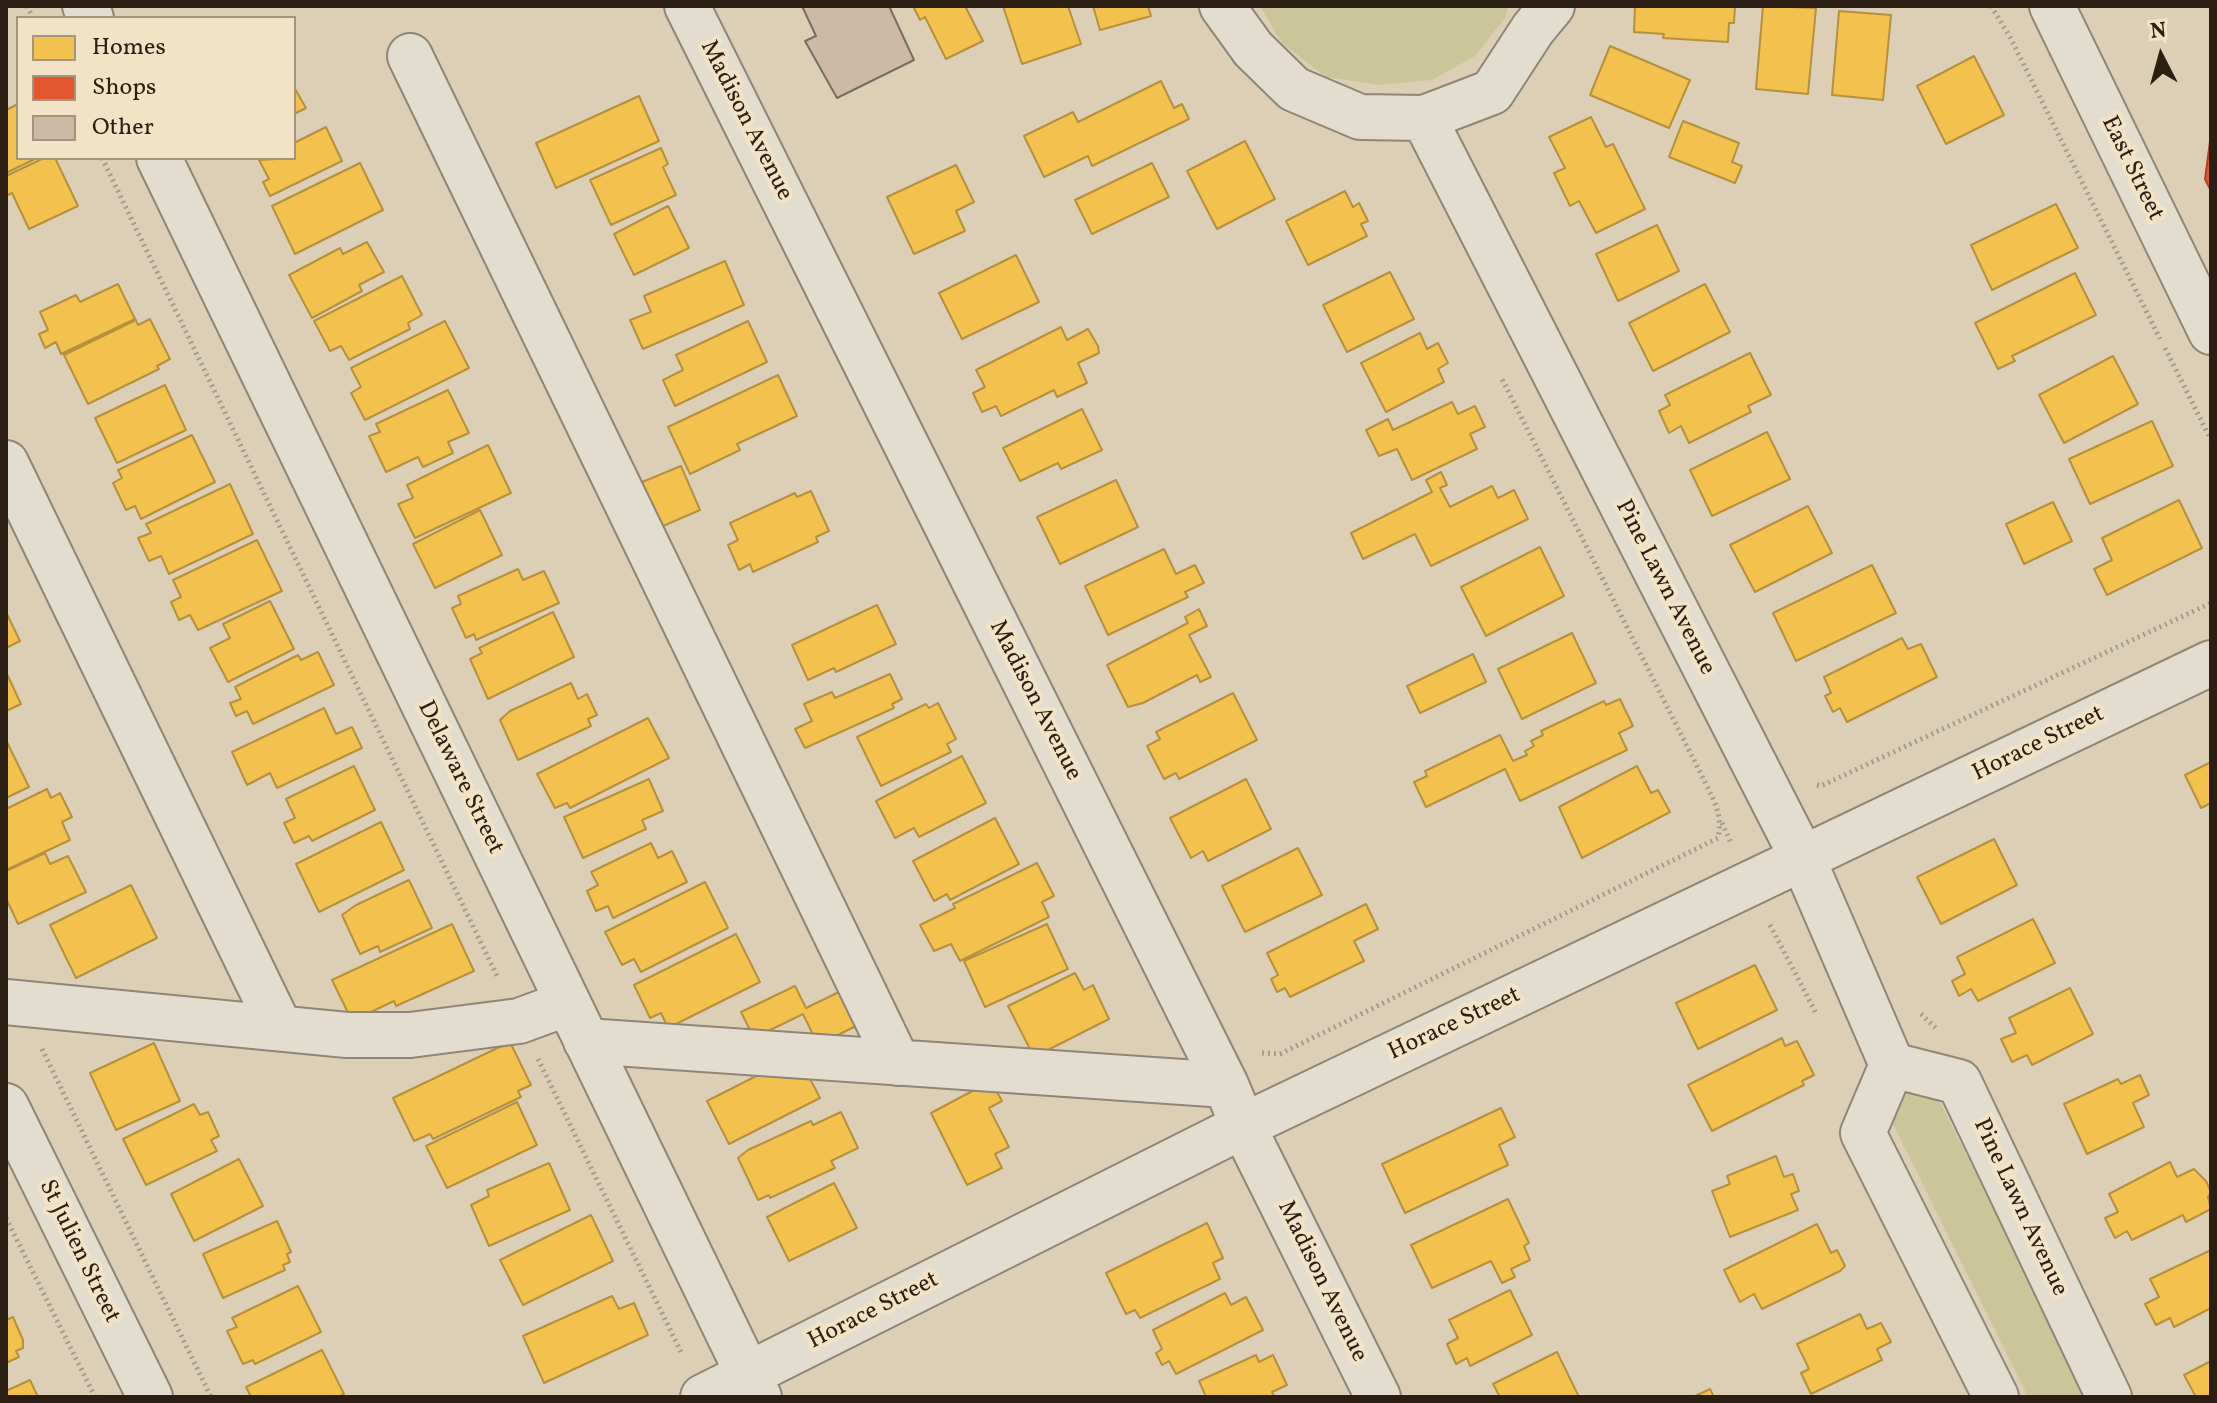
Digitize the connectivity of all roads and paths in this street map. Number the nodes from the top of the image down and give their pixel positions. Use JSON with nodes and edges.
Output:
{"nodes":[{"id":1,"x":687,"y":6,"type":"edge"},
{"id":2,"x":1222,"y":6,"type":"edge"},
{"id":3,"x":1552,"y":6,"type":"edge"},
{"id":4,"x":1991,"y":6,"type":"edge"},
{"id":5,"x":2052,"y":6,"type":"edge"},
{"id":6,"x":410,"y":56,"type":"dead end"},
{"id":7,"x":1424,"y":118,"type":"junction"},
{"id":8,"x":103,"y":160,"type":"edge"},
{"id":9,"x":160,"y":160,"type":"edge"},
{"id":10,"x":2211,"y":332,"type":"edge"},
{"id":11,"x":1499,"y":373,"type":"dead end"},
{"id":12,"x":2211,"y":440,"type":"edge"},
{"id":13,"x":6,"y":463,"type":"edge"},
{"id":14,"x":2211,"y":603,"type":"edge"},
{"id":15,"x":2211,"y":663,"type":"edge"},
{"id":16,"x":1809,"y":784,"type":"dead end"},
{"id":17,"x":1803,"y":859,"type":"junction"},
{"id":18,"x":1766,"y":917,"type":"dead end"},
{"id":19,"x":13,"y":1002,"type":"edge"},
{"id":20,"x":1917,"y":1009,"type":"dead end"},
{"id":21,"x":519,"y":1021,"type":"junction"},
{"id":22,"x":577,"y":1022,"type":"junction"},
{"id":23,"x":280,"y":1028,"type":"junction"},
{"id":24,"x":1824,"y":1029,"type":"dead end"},
{"id":25,"x":1945,"y":1034,"type":"dead end"},
{"id":26,"x":1262,"y":1053,"type":"dead end"},
{"id":27,"x":898,"y":1063,"type":"junction"},
{"id":28,"x":1892,"y":1065,"type":"junction"},
{"id":29,"x":1226,"y":1085,"type":"junction"},
{"id":30,"x":6,"y":1106,"type":"edge"},
{"id":31,"x":1243,"y":1126,"type":"junction"},
{"id":32,"x":6,"y":1218,"type":"edge"},
{"id":33,"x":681,"y":1352,"type":"dead end"},
{"id":34,"x":754,"y":1386,"type":"edge"},
{"id":35,"x":95,"y":1397,"type":"edge"},
{"id":36,"x":150,"y":1397,"type":"edge"},
{"id":37,"x":211,"y":1397,"type":"edge"},
{"id":38,"x":703,"y":1397,"type":"edge"},
{"id":39,"x":1378,"y":1397,"type":"edge"},
{"id":40,"x":1996,"y":1397,"type":"edge"},
{"id":41,"x":2109,"y":1397,"type":"edge"}],
"edges":[{"from":1,"to":29,"type":"street","name":"Madison Avenue"},
{"from":2,"to":7,"type":"street"},
{"from":3,"to":7,"type":"street"},
{"from":4,"to":12,"type":"path"},
{"from":5,"to":10,"type":"street","name":"East Street"},
{"from":6,"to":27,"type":"street"},
{"from":7,"to":17,"type":"street","name":"Pine Lawn Avenue"},
{"from":8,"to":21,"type":"path"},
{"from":9,"to":22,"type":"street","name":"Delaware Street"},
{"from":11,"to":26,"type":"path"},
{"from":13,"to":23,"type":"street"},
{"from":14,"to":16,"type":"path"},
{"from":15,"to":17,"type":"street","name":"Horace Street"},
{"from":17,"to":28,"type":"street","name":"Pine Lawn Avenue"},
{"from":17,"to":31,"type":"street","name":"Horace Street"},
{"from":18,"to":24,"type":"path"},
{"from":19,"to":23,"type":"street"},
{"from":19,"to":37,"type":"path"},
{"from":20,"to":25,"type":"path"},
{"from":21,"to":22,"type":"street"},
{"from":21,"to":23,"type":"street"},
{"from":21,"to":33,"type":"path"},
{"from":22,"to":27,"type":"street"},
{"from":22,"to":34,"type":"street","name":"Delaware Street"},
{"from":27,"to":29,"type":"street"},
{"from":28,"to":40,"type":"street"},
{"from":28,"to":41,"type":"street","name":"Pine Lawn Avenue"},
{"from":29,"to":31,"type":"street","name":"Madison Avenue"},
{"from":30,"to":36,"type":"street","name":"St Julien Street"},
{"from":31,"to":34,"type":"street","name":"Horace Street"},
{"from":31,"to":39,"type":"street","name":"Madison Avenue"},
{"from":32,"to":35,"type":"path"},
{"from":34,"to":38,"type":"street","name":"Horace Street"}]}
